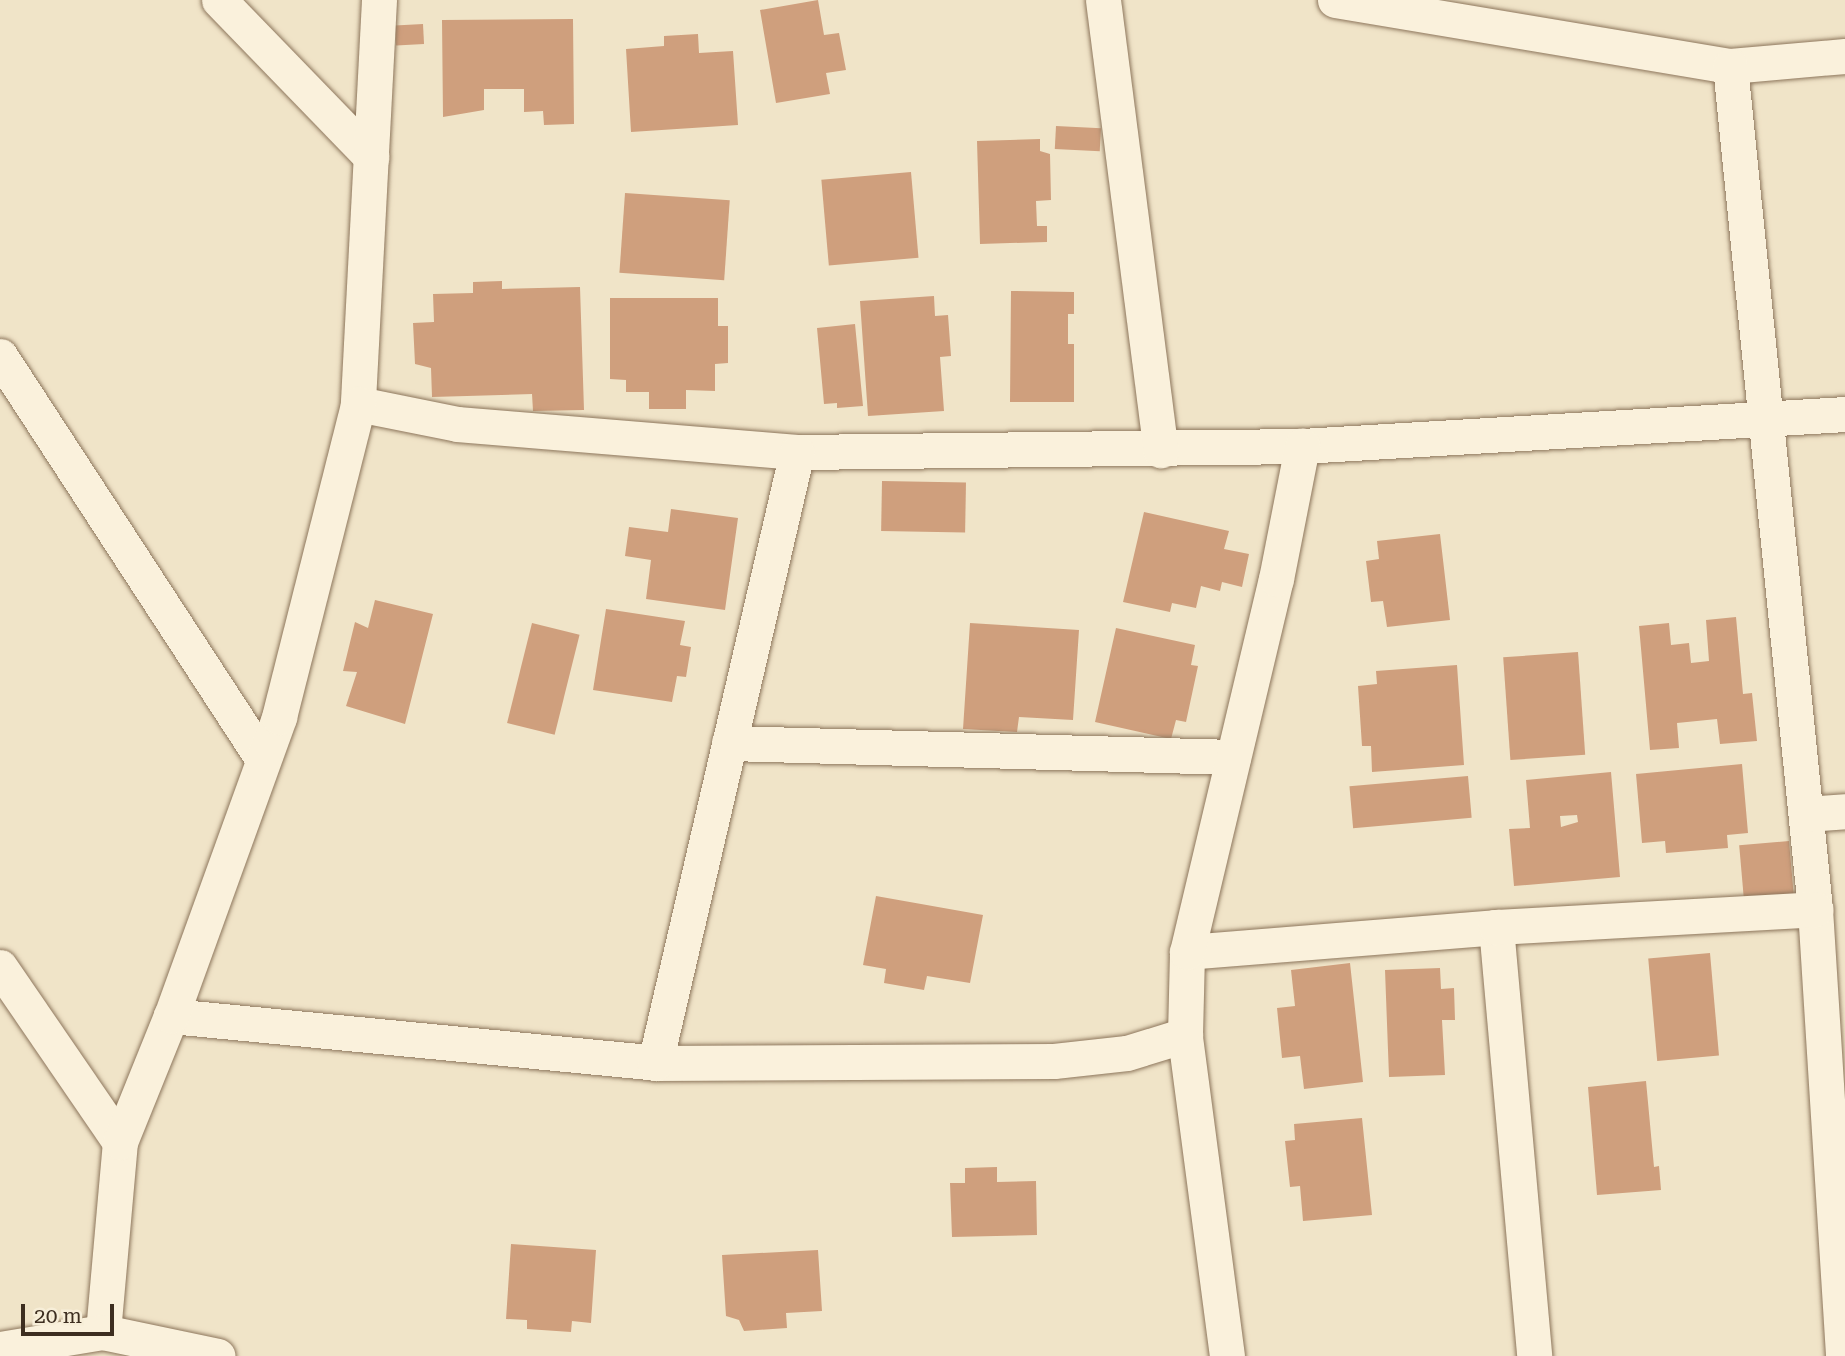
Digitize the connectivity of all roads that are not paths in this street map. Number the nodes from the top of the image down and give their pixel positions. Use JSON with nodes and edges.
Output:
{"nodes":[{"id":1,"x":219,"y":0,"type":"edge"},
{"id":2,"x":379,"y":0,"type":"edge"},
{"id":3,"x":1103,"y":0,"type":"edge"},
{"id":4,"x":1335,"y":0,"type":"edge"},
{"id":5,"x":1845,"y":56,"type":"edge"},
{"id":6,"x":1730,"y":66,"type":"junction"},
{"id":7,"x":371,"y":157,"type":"junction"},
{"id":8,"x":0,"y":356,"type":"edge"},
{"id":9,"x":358,"y":404,"type":"junction"},
{"id":10,"x":1845,"y":414,"type":"edge"},
{"id":11,"x":1765,"y":420,"type":"junction"},
{"id":12,"x":1303,"y":446,"type":"junction"},
{"id":13,"x":1161,"y":450,"type":"junction"},
{"id":14,"x":797,"y":452,"type":"junction"},
{"id":15,"x":729,"y":743,"type":"junction"},
{"id":16,"x":1233,"y":757,"type":"junction"},
{"id":17,"x":263,"y":760,"type":"junction"},
{"id":18,"x":1845,"y":811,"type":"edge"},
{"id":19,"x":1806,"y":814,"type":"junction"},
{"id":20,"x":1815,"y":908,"type":"junction"},
{"id":21,"x":1496,"y":927,"type":"junction"},
{"id":22,"x":1187,"y":952,"type":"junction"},
{"id":23,"x":0,"y":967,"type":"edge"},
{"id":24,"x":172,"y":1017,"type":"junction"},
{"id":25,"x":1185,"y":1035,"type":"junction"},
{"id":26,"x":655,"y":1063,"type":"junction"},
{"id":27,"x":120,"y":1142,"type":"junction"},
{"id":28,"x":103,"y":1332,"type":"junction"},
{"id":29,"x":0,"y":1349,"type":"edge"},
{"id":30,"x":218,"y":1356,"type":"edge"},
{"id":31,"x":1227,"y":1356,"type":"edge"},
{"id":32,"x":1534,"y":1356,"type":"edge"},
{"id":33,"x":1843,"y":1356,"type":"edge"}],
"edges":[{"from":1,"to":7,"type":"street"},
{"from":2,"to":7,"type":"street"},
{"from":3,"to":13,"type":"street"},
{"from":4,"to":6,"type":"street"},
{"from":5,"to":6,"type":"street"},
{"from":6,"to":11,"type":"street"},
{"from":7,"to":9,"type":"street"},
{"from":8,"to":17,"type":"street"},
{"from":9,"to":14,"type":"street"},
{"from":9,"to":17,"type":"street"},
{"from":10,"to":11,"type":"street"},
{"from":11,"to":12,"type":"street"},
{"from":11,"to":19,"type":"street"},
{"from":12,"to":13,"type":"street"},
{"from":12,"to":16,"type":"street"},
{"from":13,"to":14,"type":"street"},
{"from":14,"to":15,"type":"street"},
{"from":15,"to":16,"type":"street"},
{"from":15,"to":26,"type":"street"},
{"from":16,"to":22,"type":"street"},
{"from":17,"to":24,"type":"street"},
{"from":18,"to":19,"type":"street"},
{"from":19,"to":20,"type":"street"},
{"from":20,"to":21,"type":"street"},
{"from":20,"to":33,"type":"street"},
{"from":21,"to":22,"type":"street"},
{"from":21,"to":32,"type":"street"},
{"from":22,"to":25,"type":"street"},
{"from":23,"to":27,"type":"street"},
{"from":24,"to":26,"type":"street"},
{"from":24,"to":27,"type":"street"},
{"from":25,"to":26,"type":"street"},
{"from":25,"to":31,"type":"street"},
{"from":27,"to":28,"type":"street"},
{"from":28,"to":29,"type":"street"},
{"from":28,"to":30,"type":"street"}]}
